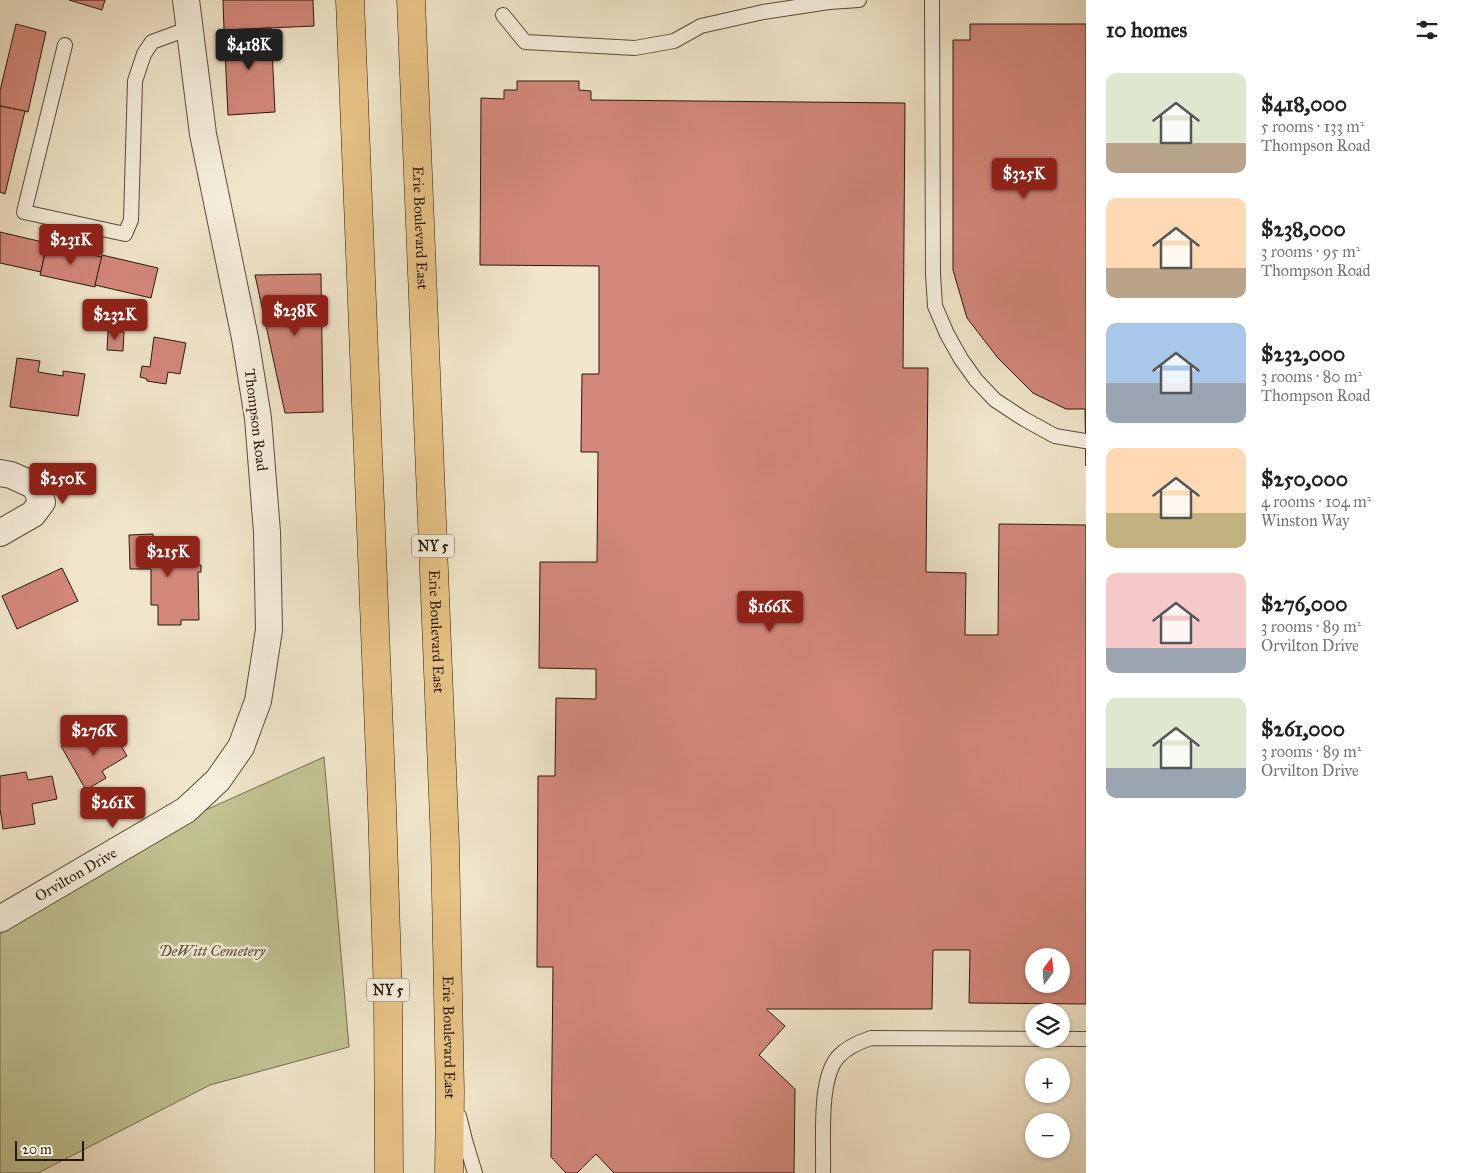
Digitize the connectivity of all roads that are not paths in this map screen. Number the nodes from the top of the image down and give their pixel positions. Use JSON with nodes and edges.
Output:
{"nodes":[{"id":1,"x":186,"y":0,"type":"edge"},
{"id":2,"x":350,"y":0,"type":"edge"},
{"id":3,"x":411,"y":0,"type":"edge"},
{"id":4,"x":859,"y":0,"type":"edge"},
{"id":5,"x":932,"y":0,"type":"edge"},
{"id":6,"x":762,"y":6,"type":"edge"},
{"id":7,"x":503,"y":15,"type":"dead end"},
{"id":8,"x":190,"y":28,"type":"junction"},
{"id":9,"x":65,"y":45,"type":"dead end"},
{"id":10,"x":1085,"y":440,"type":"edge"},
{"id":11,"x":5,"y":474,"type":"edge"},
{"id":12,"x":0,"y":533,"type":"edge"},
{"id":13,"x":238,"y":751,"type":"joint"},
{"id":14,"x":0,"y":920,"type":"edge"},
{"id":15,"x":1086,"y":1040,"type":"edge"},
{"id":16,"x":450,"y":1091,"type":"junction"},
{"id":17,"x":389,"y":1173,"type":"edge"},
{"id":18,"x":449,"y":1173,"type":"edge"},
{"id":19,"x":475,"y":1173,"type":"edge"},
{"id":20,"x":824,"y":1173,"type":"edge"}],
"edges":[{"from":1,"to":8,"type":"street","name":"Thompson Road"},
{"from":2,"to":17,"type":"main road","number":"NY 5"},
{"from":3,"to":16,"type":"main road","name":"Erie Boulevard East","number":"NY 5"},
{"from":4,"to":6,"type":"lane"},
{"from":5,"to":10,"type":"lane"},
{"from":6,"to":7,"type":"lane"},
{"from":8,"to":9,"type":"lane"},
{"from":8,"to":13,"type":"street","name":"Thompson Road"},
{"from":11,"to":12,"type":"street"},
{"from":13,"to":14,"type":"street","name":"Orvilton Drive"},
{"from":15,"to":20,"type":"lane"},
{"from":16,"to":18,"type":"main road","name":"Erie Boulevard East","number":"NY 5"},
{"from":16,"to":19,"type":"lane"}]}
